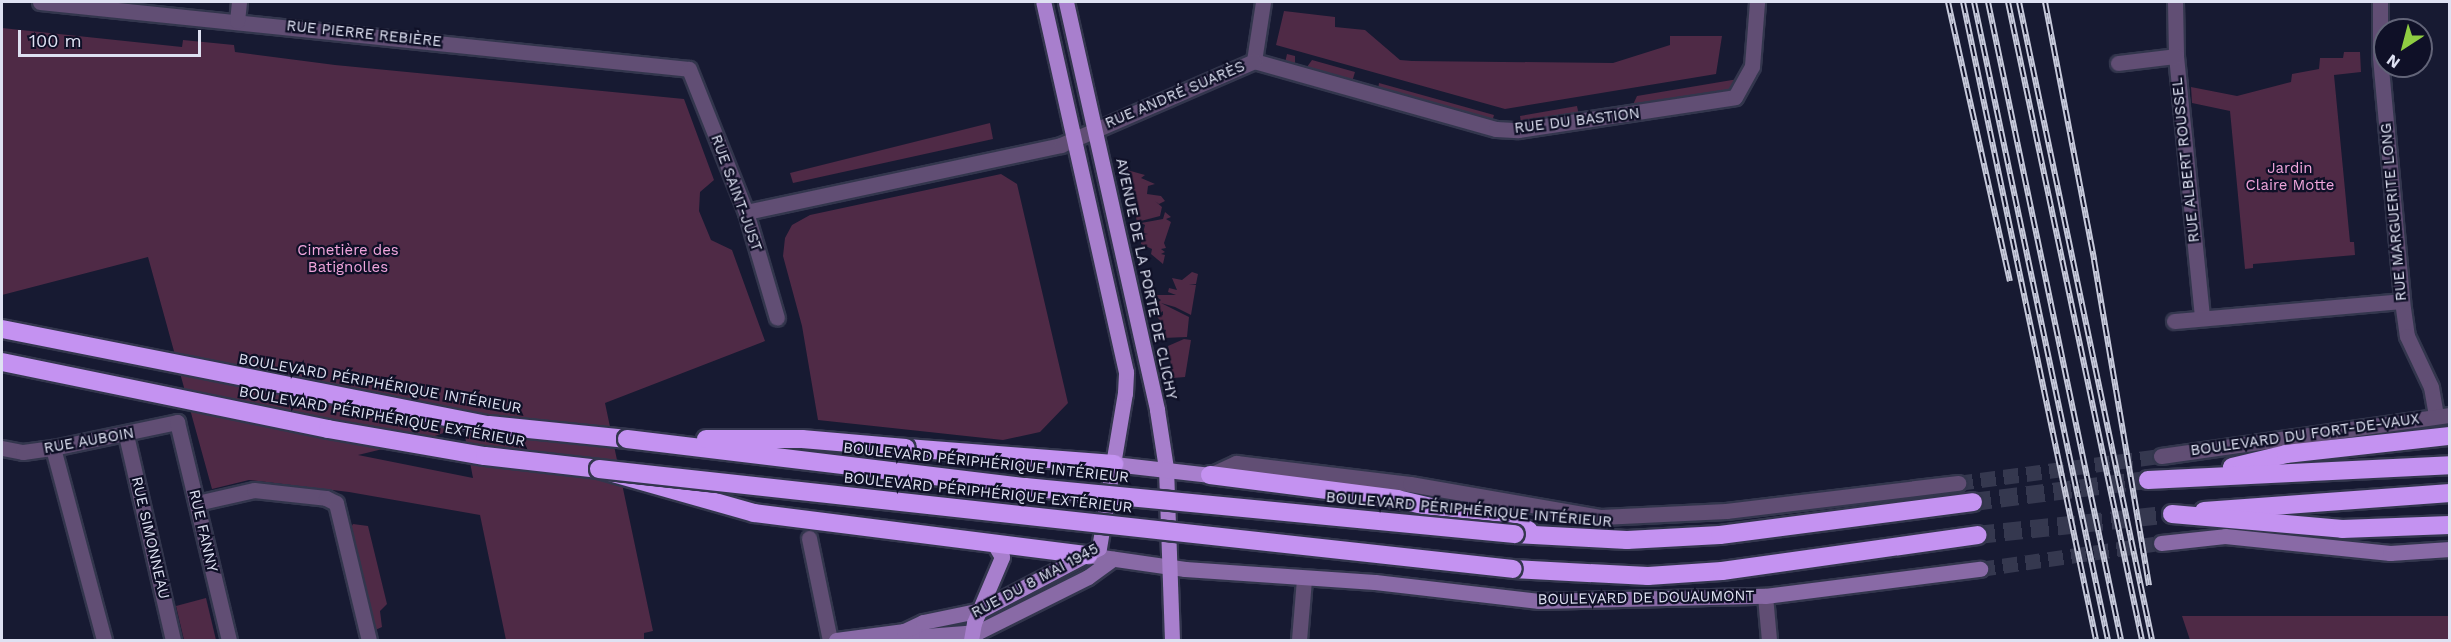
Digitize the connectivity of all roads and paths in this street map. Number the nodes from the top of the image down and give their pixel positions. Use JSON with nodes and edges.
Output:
{"nodes":[{"id":1,"x":40,"y":2,"type":"edge"},
{"id":2,"x":239,"y":2,"type":"edge"},
{"id":3,"x":1043,"y":2,"type":"edge"},
{"id":4,"x":1066,"y":2,"type":"edge"},
{"id":5,"x":1263,"y":2,"type":"edge"},
{"id":6,"x":1757,"y":2,"type":"edge"},
{"id":7,"x":2175,"y":2,"type":"edge"},
{"id":8,"x":2380,"y":2,"type":"edge"},
{"id":9,"x":237,"y":21,"type":"junction"},
{"id":10,"x":2176,"y":56,"type":"junction"},
{"id":11,"x":1254,"y":61,"type":"junction"},
{"id":12,"x":2118,"y":63,"type":"dead end"},
{"id":13,"x":689,"y":69,"type":"joint"},
{"id":14,"x":1095,"y":130,"type":"junction"},
{"id":15,"x":1074,"y":138,"type":"junction"},
{"id":16,"x":746,"y":212,"type":"junction"},
{"id":17,"x":2402,"y":301,"type":"junction"},
{"id":18,"x":777,"y":318,"type":"dead end"},
{"id":19,"x":2202,"y":318,"type":"junction"},
{"id":20,"x":2174,"y":321,"type":"dead end"},
{"id":21,"x":2,"y":329,"type":"edge"},
{"id":22,"x":2,"y":362,"type":"edge"},
{"id":23,"x":2443,"y":416,"type":"edge"},
{"id":24,"x":177,"y":422,"type":"joint"},
{"id":25,"x":126,"y":435,"type":"junction"},
{"id":26,"x":2450,"y":436,"type":"edge"},
{"id":27,"x":627,"y":439,"type":"junction"},
{"id":28,"x":2,"y":448,"type":"edge"},
{"id":29,"x":53,"y":448,"type":"junction"},
{"id":30,"x":2161,"y":456,"type":"tunnel mouth"},
{"id":31,"x":1114,"y":464,"type":"junction"},
{"id":32,"x":2450,"y":465,"type":"edge"},
{"id":33,"x":1166,"y":468,"type":"junction"},
{"id":34,"x":599,"y":469,"type":"junction"},
{"id":35,"x":1210,"y":475,"type":"junction"},
{"id":36,"x":2192,"y":476,"type":"junction"},
{"id":37,"x":2148,"y":480,"type":"tunnel mouth"},
{"id":38,"x":1958,"y":483,"type":"tunnel mouth"},
{"id":39,"x":2450,"y":493,"type":"edge"},
{"id":40,"x":1973,"y":502,"type":"tunnel mouth"},
{"id":41,"x":197,"y":503,"type":"junction"},
{"id":42,"x":2450,"y":525,"type":"edge"},
{"id":43,"x":1977,"y":535,"type":"tunnel mouth"},
{"id":44,"x":1559,"y":537,"type":"junction"},
{"id":45,"x":809,"y":538,"type":"dead end"},
{"id":46,"x":993,"y":542,"type":"junction"},
{"id":47,"x":2161,"y":543,"type":"tunnel mouth"},
{"id":48,"x":2450,"y":549,"type":"edge"},
{"id":49,"x":1088,"y":555,"type":"junction"},
{"id":50,"x":1113,"y":560,"type":"junction"},
{"id":51,"x":1168,"y":567,"type":"junction"},
{"id":52,"x":1980,"y":569,"type":"tunnel mouth"},
{"id":53,"x":1304,"y":579,"type":"junction"},
{"id":54,"x":1765,"y":596,"type":"junction"},
{"id":55,"x":981,"y":610,"type":"junction"},
{"id":56,"x":904,"y":631,"type":"junction"},
{"id":57,"x":972,"y":637,"type":"edge"},
{"id":58,"x":104,"y":640,"type":"edge"},
{"id":59,"x":173,"y":640,"type":"edge"},
{"id":60,"x":229,"y":640,"type":"edge"},
{"id":61,"x":369,"y":640,"type":"edge"},
{"id":62,"x":830,"y":640,"type":"edge"},
{"id":63,"x":836,"y":640,"type":"edge"},
{"id":64,"x":1172,"y":640,"type":"edge"},
{"id":65,"x":1299,"y":640,"type":"edge"},
{"id":66,"x":1769,"y":640,"type":"edge"}],
"edges":[{"from":1,"to":9,"type":"street","name":"RUE PIERRE REBIÈRE"},
{"from":2,"to":9,"type":"street"},
{"from":3,"to":15,"type":"main road"},
{"from":4,"to":14,"type":"main road","name":"AVENUE DE LA PORTE DE CLICHY"},
{"from":5,"to":11,"type":"street","name":"RUE ANDRÉ SUARÈS"},
{"from":6,"to":11,"type":"street","name":"RUE DU BASTION"},
{"from":7,"to":10,"type":"street","name":"RUE ALBERT ROUSSEL"},
{"from":8,"to":17,"type":"street","name":"RUE MARGUERITE LONG"},
{"from":9,"to":13,"type":"street","name":"RUE PIERRE REBIÈRE"},
{"from":10,"to":12,"type":"street"},
{"from":10,"to":19,"type":"street","name":"RUE ALBERT ROUSSEL"},
{"from":11,"to":14,"type":"street","name":"RUE ANDRÉ SUARÈS"},
{"from":13,"to":16,"type":"street","name":"RUE SAINT-JUST"},
{"from":14,"to":15,"type":"street","name":"RUE ANDRÉ SUARÈS"},
{"from":14,"to":33,"type":"main road","name":"AVENUE DE LA PORTE DE CLICHY"},
{"from":15,"to":16,"type":"street","name":"RUE ANDRÉ SUARÈS"},
{"from":15,"to":31,"type":"main road"},
{"from":16,"to":18,"type":"street","name":"RUE SAINT-JUST"},
{"from":17,"to":19,"type":"street"},
{"from":17,"to":23,"type":"street","name":"RUE MARGUERITE LONG"},
{"from":19,"to":20,"type":"street"},
{"from":21,"to":27,"type":"highway","name":"BOULEVARD PÉRIPHÉRIQUE INTÉRIEUR"},
{"from":22,"to":34,"type":"highway","name":"BOULEVARD PÉRIPHÉRIQUE EXTÉRIEUR"},
{"from":23,"to":30,"type":"street","name":"BOULEVARD DU FORT-DE-VAUX"},
{"from":24,"to":25,"type":"street","name":"RUE AUBOIN"},
{"from":24,"to":41,"type":"street","name":"RUE FANNY"},
{"from":25,"to":29,"type":"street","name":"RUE AUBOIN"},
{"from":25,"to":59,"type":"street","name":"RUE SIMONNEAU"},
{"from":26,"to":36,"type":"highway"},
{"from":27,"to":31,"type":"highway","bridge":true},
{"from":27,"to":44,"type":"highway","name":"BOULEVARD PÉRIPHÉRIQUE INTÉRIEUR","bridge":true},
{"from":28,"to":29,"type":"street","name":"RUE AUBOIN"},
{"from":29,"to":58,"type":"street"},
{"from":31,"to":33,"type":"main road"},
{"from":31,"to":49,"type":"main road"},
{"from":32,"to":36,"type":"highway"},
{"from":33,"to":35,"type":"main road"},
{"from":33,"to":51,"type":"main road","name":"AVENUE DE LA PORTE DE CLICHY"},
{"from":34,"to":43,"type":"highway","name":"BOULEVARD PÉRIPHÉRIQUE EXTÉRIEUR","bridge":true},
{"from":34,"to":46,"type":"highway","bridge":true},
{"from":35,"to":38,"type":"street"},
{"from":35,"to":44,"type":"highway"},
{"from":36,"to":37,"type":"highway"},
{"from":39,"to":42,"type":"highway"},
{"from":40,"to":44,"type":"highway","name":"BOULEVARD PÉRIPHÉRIQUE INTÉRIEUR"},
{"from":41,"to":60,"type":"street","name":"RUE FANNY"},
{"from":41,"to":61,"type":"street"},
{"from":45,"to":62,"type":"street"},
{"from":46,"to":49,"type":"highway"},
{"from":46,"to":55,"type":"main road"},
{"from":47,"to":48,"type":"main road"},
{"from":49,"to":50,"type":"main road","name":"BOULEVARD DE DOUAUMONT"},
{"from":49,"to":55,"type":"main road","name":"RUE DU 8 MAI 1945"},
{"from":50,"to":51,"type":"main road","name":"BOULEVARD DE DOUAUMONT"},
{"from":50,"to":57,"type":"main road","name":"RUE DU 8 MAI 1945"},
{"from":51,"to":53,"type":"main road","name":"BOULEVARD DE DOUAUMONT"},
{"from":51,"to":64,"type":"main road","name":"AVENUE DE LA PORTE DE CLICHY"},
{"from":52,"to":54,"type":"main road","name":"BOULEVARD DE DOUAUMONT"},
{"from":53,"to":54,"type":"main road","name":"BOULEVARD DE DOUAUMONT"},
{"from":53,"to":65,"type":"street"},
{"from":54,"to":66,"type":"street"},
{"from":55,"to":56,"type":"main road"},
{"from":55,"to":57,"type":"main road","name":"RUE DU 8 MAI 1945"},
{"from":56,"to":57,"type":"main road"},
{"from":56,"to":63,"type":"main road"}]}
